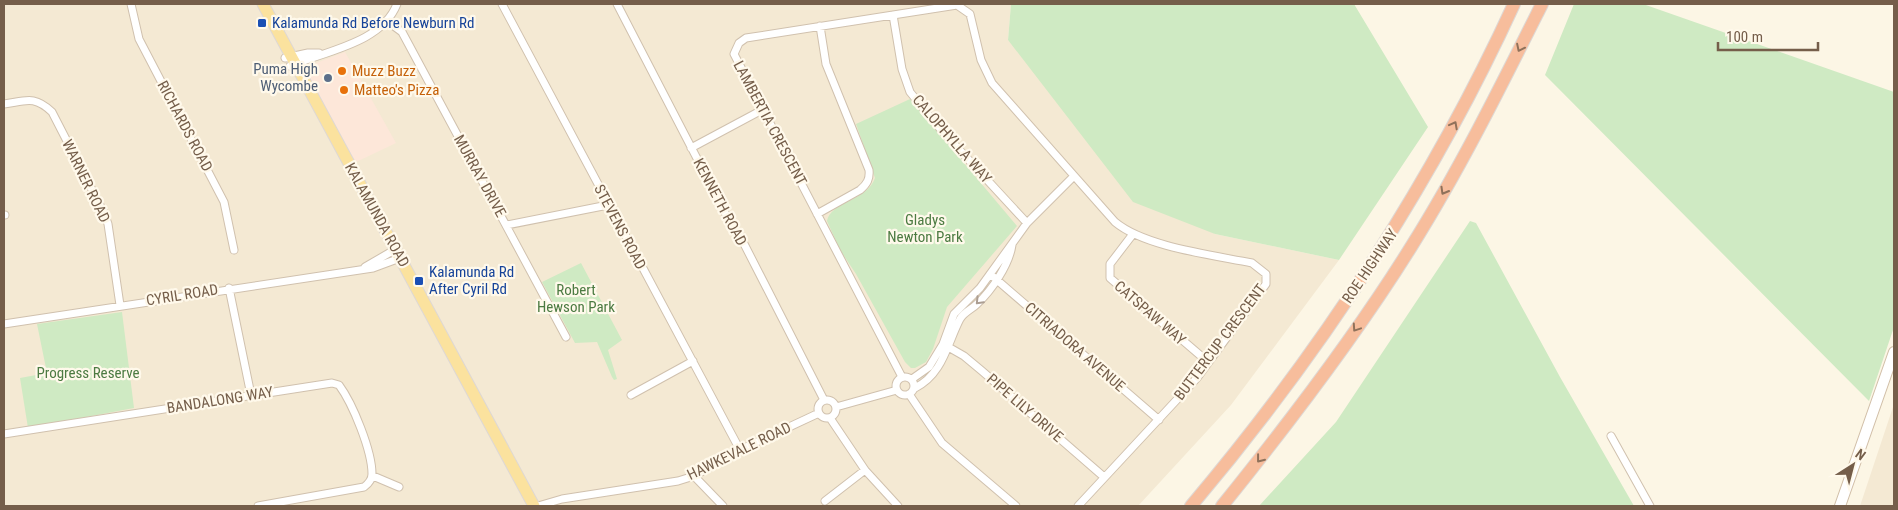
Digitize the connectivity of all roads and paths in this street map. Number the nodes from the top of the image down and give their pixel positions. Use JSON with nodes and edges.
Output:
{"nodes":[{"id":1,"x":131,"y":4,"type":"edge"},
{"id":2,"x":256,"y":4,"type":"edge"},
{"id":3,"x":263,"y":4,"type":"edge"},
{"id":4,"x":397,"y":4,"type":"edge"},
{"id":5,"x":502,"y":4,"type":"edge"},
{"id":6,"x":616,"y":4,"type":"edge"},
{"id":7,"x":1514,"y":4,"type":"edge"},
{"id":8,"x":1542,"y":4,"type":"edge"},
{"id":9,"x":893,"y":15,"type":"junction"},
{"id":10,"x":387,"y":21,"type":"junction"},
{"id":11,"x":820,"y":26,"type":"junction"},
{"id":12,"x":291,"y":61,"type":"junction"},
{"id":13,"x":4,"y":104,"type":"edge"},
{"id":14,"x":762,"y":110,"type":"junction"},
{"id":15,"x":691,"y":148,"type":"junction"},
{"id":16,"x":1074,"y":176,"type":"junction"},
{"id":17,"x":608,"y":205,"type":"junction"},
{"id":18,"x":817,"y":214,"type":"junction"},
{"id":19,"x":1027,"y":223,"type":"junction"},
{"id":20,"x":507,"y":225,"type":"junction"},
{"id":21,"x":1133,"y":234,"type":"junction"},
{"id":22,"x":1012,"y":244,"type":"junction"},
{"id":23,"x":234,"y":250,"type":"dead end"},
{"id":24,"x":395,"y":255,"type":"junction"},
{"id":25,"x":990,"y":274,"type":"junction"},
{"id":26,"x":997,"y":279,"type":"junction"},
{"id":27,"x":229,"y":288,"type":"junction"},
{"id":28,"x":120,"y":305,"type":"junction"},
{"id":29,"x":4,"y":324,"type":"edge"},
{"id":30,"x":1330,"y":326,"type":"junction"},
{"id":31,"x":566,"y":337,"type":"dead end"},
{"id":32,"x":946,"y":346,"type":"junction"},
{"id":33,"x":1894,"y":352,"type":"edge"},
{"id":34,"x":693,"y":361,"type":"junction"},
{"id":35,"x":1208,"y":362,"type":"junction"},
{"id":36,"x":902,"y":377,"type":"junction"},
{"id":37,"x":912,"y":379,"type":"junction"},
{"id":38,"x":915,"y":388,"type":"junction"},
{"id":39,"x":897,"y":390,"type":"junction"},
{"id":40,"x":631,"y":394,"type":"dead end"},
{"id":41,"x":909,"y":394,"type":"junction"},
{"id":42,"x":251,"y":395,"type":"junction"},
{"id":43,"x":824,"y":400,"type":"junction"},
{"id":44,"x":836,"y":407,"type":"junction"},
{"id":45,"x":819,"y":413,"type":"junction"},
{"id":46,"x":830,"y":418,"type":"junction"},
{"id":47,"x":1159,"y":420,"type":"junction"},
{"id":48,"x":4,"y":434,"type":"edge"},
{"id":49,"x":1611,"y":436,"type":"dead end"},
{"id":50,"x":740,"y":450,"type":"junction"},
{"id":51,"x":865,"y":470,"type":"junction"},
{"id":52,"x":372,"y":476,"type":"junction"},
{"id":53,"x":694,"y":476,"type":"junction"},
{"id":54,"x":1104,"y":478,"type":"junction"},
{"id":55,"x":399,"y":487,"type":"dead end"},
{"id":56,"x":570,"y":500,"type":"junction"},
{"id":57,"x":826,"y":501,"type":"dead end"},
{"id":58,"x":258,"y":506,"type":"edge"},
{"id":59,"x":525,"y":506,"type":"edge"},
{"id":60,"x":534,"y":506,"type":"edge"},
{"id":61,"x":538,"y":506,"type":"edge"},
{"id":62,"x":556,"y":506,"type":"edge"},
{"id":63,"x":722,"y":506,"type":"edge"},
{"id":64,"x":898,"y":506,"type":"edge"},
{"id":65,"x":1016,"y":506,"type":"edge"},
{"id":66,"x":1078,"y":506,"type":"edge"},
{"id":67,"x":1182,"y":506,"type":"edge"},
{"id":68,"x":1191,"y":506,"type":"edge"},
{"id":69,"x":1222,"y":506,"type":"edge"},
{"id":70,"x":1650,"y":506,"type":"edge"},
{"id":71,"x":1840,"y":506,"type":"edge"}],
"edges":[{"from":1,"to":23,"type":"street","name":"RICHARDS ROAD"},
{"from":2,"to":12,"type":"main road","name":"KALAMUNDA ROAD"},
{"from":3,"to":12,"type":"main road","name":"KALAMUNDA ROAD"},
{"from":4,"to":10,"type":"street"},
{"from":5,"to":17,"type":"street","name":"STEVENS ROAD"},
{"from":6,"to":15,"type":"street","name":"KENNETH ROAD"},
{"from":30,"to":7,"type":"highway","name":"ROE HIGHWAY","one_way":true},
{"from":8,"to":69,"type":"highway","name":"ROE HIGHWAY","one_way":true},
{"from":9,"to":11,"type":"street","name":"LAMBERTIA CRESCENT"},
{"from":9,"to":16,"type":"street","name":"LAMBERTIA CRESCENT"},
{"from":9,"to":19,"type":"street","name":"CALOPHYLLA WAY"},
{"from":10,"to":12,"type":"street"},
{"from":10,"to":20,"type":"street","name":"MURRAY DRIVE"},
{"from":11,"to":14,"type":"street","name":"LAMBERTIA CRESCENT"},
{"from":11,"to":18,"type":"street"},
{"from":12,"to":24,"type":"main road","name":"KALAMUNDA ROAD"},
{"from":13,"to":28,"type":"street","name":"WARNER ROAD"},
{"from":14,"to":15,"type":"street"},
{"from":14,"to":18,"type":"street","name":"LAMBERTIA CRESCENT"},
{"from":15,"to":43,"type":"street","name":"KENNETH ROAD"},
{"from":16,"to":19,"type":"street"},
{"from":16,"to":21,"type":"street","name":"BUTTERCUP CRESCENT"},
{"from":17,"to":20,"type":"street"},
{"from":17,"to":34,"type":"street","name":"STEVENS ROAD"},
{"from":18,"to":36,"type":"street","name":"LAMBERTIA CRESCENT"},
{"from":19,"to":22,"type":"street"},
{"from":20,"to":31,"type":"street","name":"MURRAY DRIVE"},
{"from":21,"to":35,"type":"street","name":"CATSPAW WAY"},
{"from":21,"to":35,"type":"street","name":"BUTTERCUP CRESCENT"},
{"from":22,"to":25,"type":"street"},
{"from":22,"to":26,"type":"street"},
{"from":24,"to":27,"type":"street","name":"CYRIL ROAD"},
{"from":24,"to":59,"type":"main road","name":"KALAMUNDA ROAD"},
{"from":24,"to":60,"type":"main road","name":"KALAMUNDA ROAD"},
{"from":25,"to":26,"type":"street","name":"CITRIADORA AVENUE"},
{"from":25,"to":32,"type":"street"},
{"from":26,"to":32,"type":"street","one_way":true},
{"from":26,"to":47,"type":"street","name":"CITRIADORA AVENUE"},
{"from":27,"to":28,"type":"street","name":"CYRIL ROAD"},
{"from":27,"to":42,"type":"street"},
{"from":28,"to":29,"type":"street","name":"CYRIL ROAD"},
{"from":30,"to":67,"type":"highway"},
{"from":30,"to":68,"type":"highway","name":"ROE HIGHWAY"},
{"from":32,"to":37,"type":"street"},
{"from":32,"to":38,"type":"street"},
{"from":32,"to":54,"type":"street","name":"PIPE LILY DRIVE"},
{"from":33,"to":71,"type":"main road"},
{"from":34,"to":40,"type":"street"},
{"from":34,"to":50,"type":"street","name":"STEVENS ROAD"},
{"from":35,"to":47,"type":"street","name":"BUTTERCUP CRESCENT"},
{"from":36,"to":37,"type":"street"},
{"from":36,"to":39,"type":"street"},
{"from":37,"to":38,"type":"street"},
{"from":38,"to":41,"type":"street"},
{"from":39,"to":41,"type":"street"},
{"from":39,"to":44,"type":"street"},
{"from":41,"to":65,"type":"street"},
{"from":42,"to":48,"type":"street","name":"BANDALONG WAY"},
{"from":42,"to":52,"type":"street","name":"BANDALONG WAY"},
{"from":43,"to":44,"type":"street"},
{"from":43,"to":45,"type":"street"},
{"from":44,"to":46,"type":"street"},
{"from":45,"to":46,"type":"street"},
{"from":45,"to":50,"type":"street","name":"HAWKEVALE ROAD"},
{"from":46,"to":51,"type":"street"},
{"from":47,"to":54,"type":"street","name":"BUTTERCUP CRESCENT"},
{"from":49,"to":70,"type":"street"},
{"from":50,"to":53,"type":"street","name":"HAWKEVALE ROAD"},
{"from":51,"to":57,"type":"street"},
{"from":51,"to":64,"type":"street"},
{"from":52,"to":55,"type":"street"},
{"from":52,"to":58,"type":"street"},
{"from":53,"to":56,"type":"street","name":"HAWKEVALE ROAD"},
{"from":53,"to":63,"type":"street"},
{"from":54,"to":66,"type":"street","name":"BUTTERCUP CRESCENT"},
{"from":56,"to":61,"type":"street","name":"HAWKEVALE ROAD"},
{"from":56,"to":62,"type":"street","name":"HAWKEVALE ROAD"}]}
